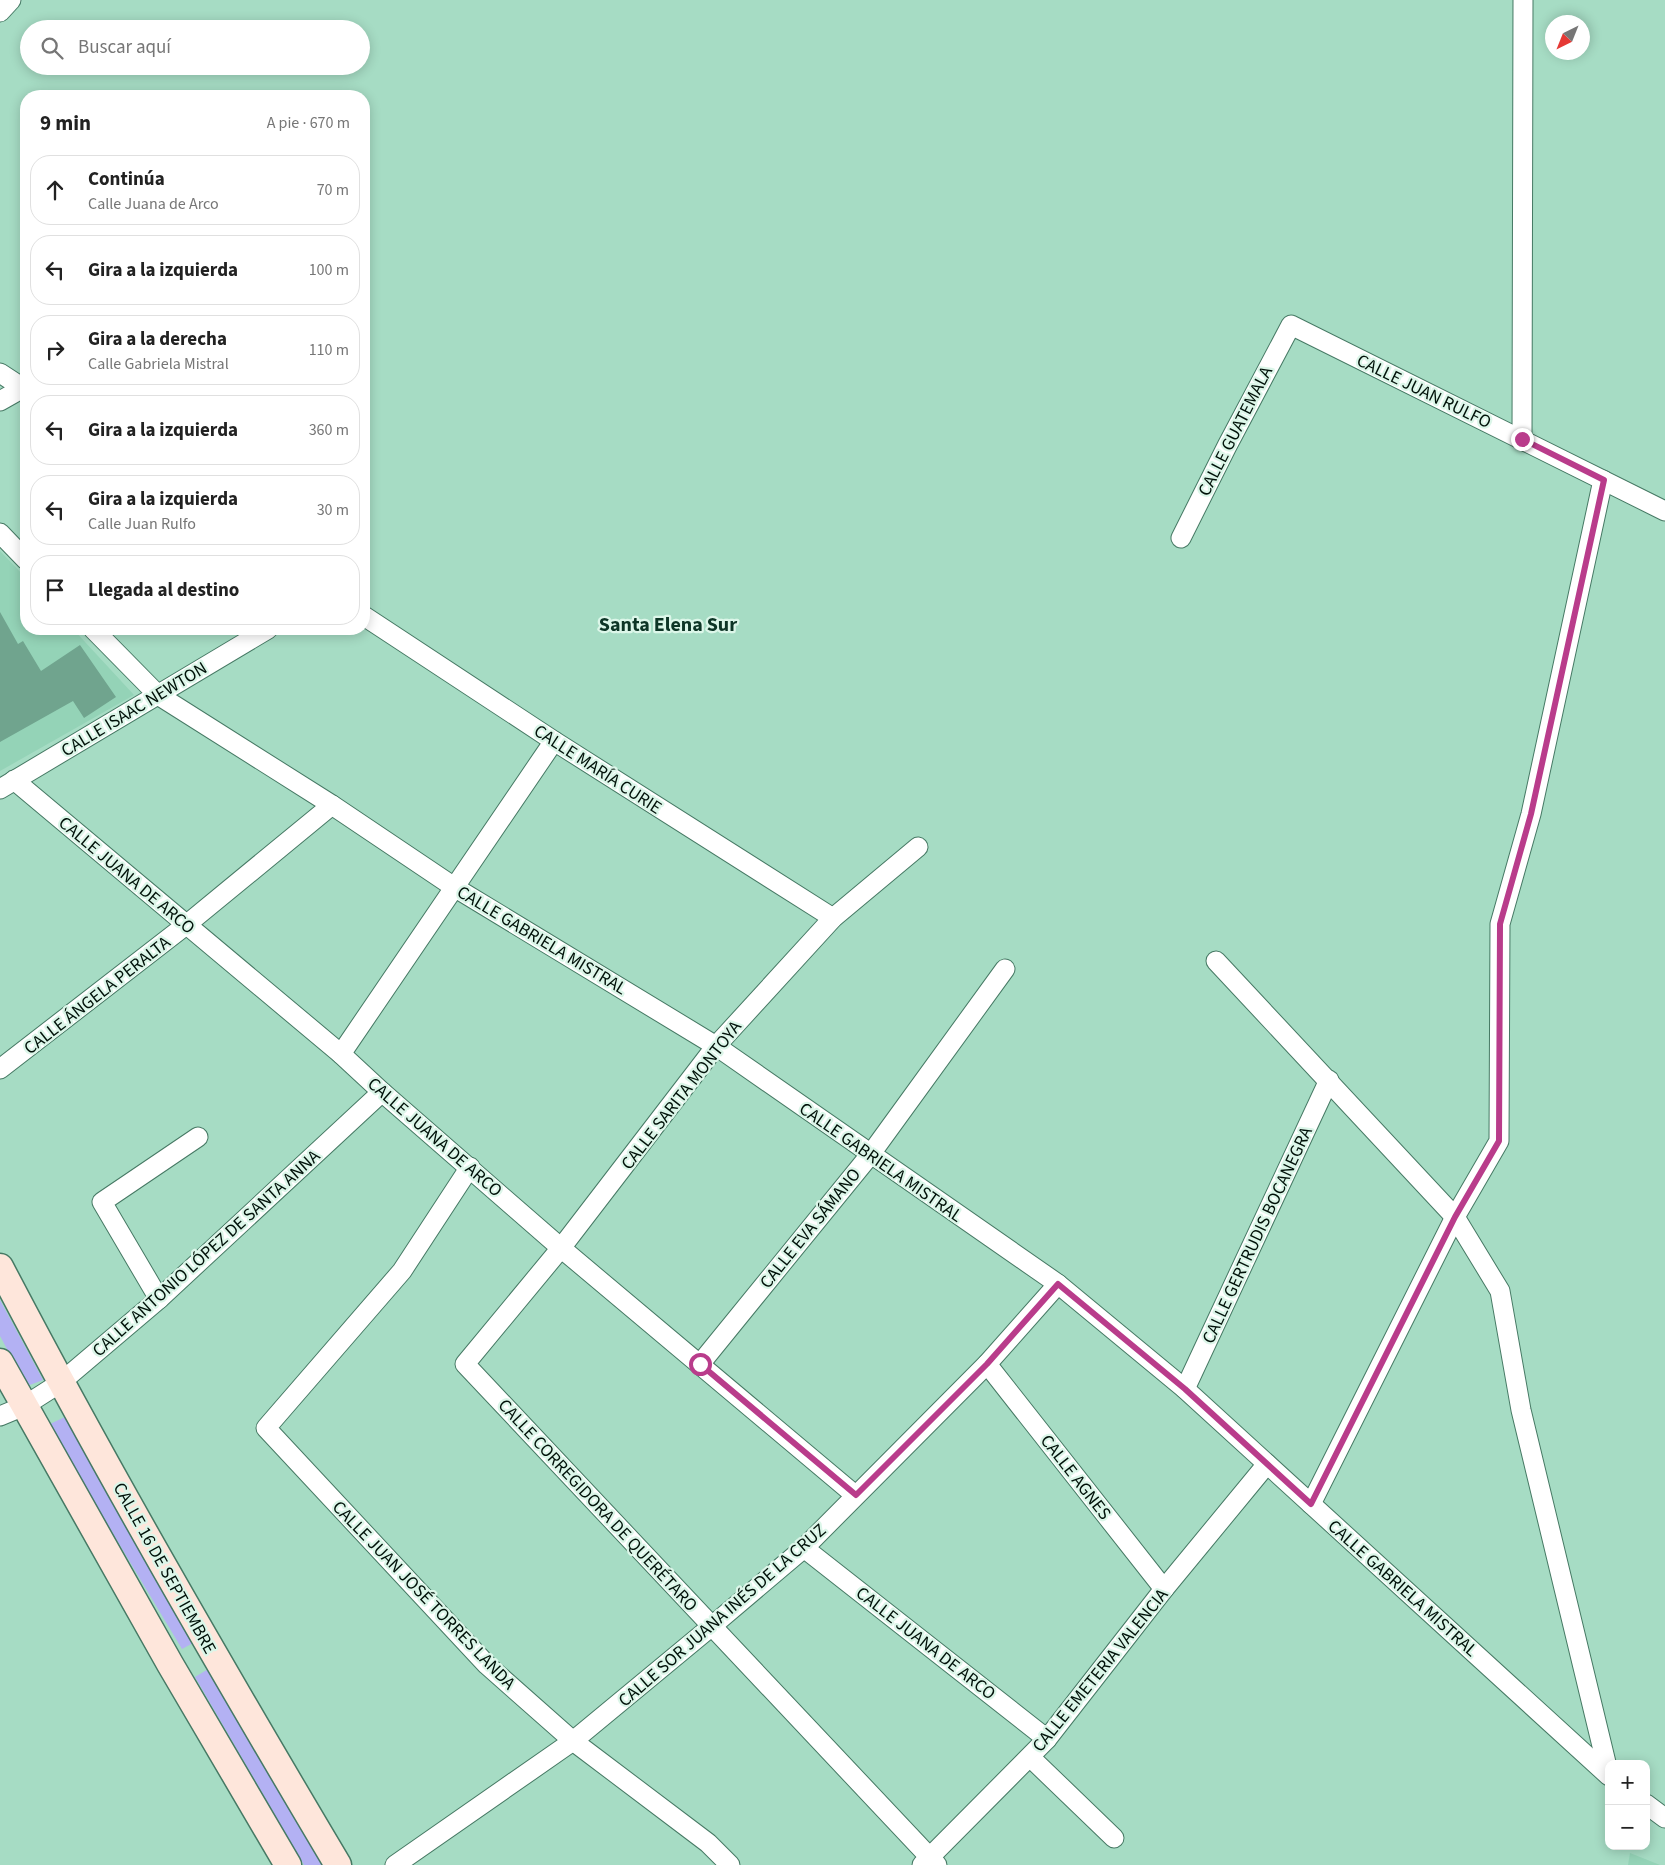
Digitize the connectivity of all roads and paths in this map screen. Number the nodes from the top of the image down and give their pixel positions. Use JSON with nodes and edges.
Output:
{"nodes":[{"id":1,"x":11,"y":0,"type":"edge"},
{"id":2,"x":1523,"y":0,"type":"edge"},
{"id":3,"x":0,"y":12,"type":"edge"},
{"id":4,"x":1291,"y":325,"type":"joint"},
{"id":5,"x":0,"y":373,"type":"edge"},
{"id":6,"x":20,"y":386,"type":"edge"},
{"id":7,"x":20,"y":391,"type":"edge"},
{"id":8,"x":0,"y":401,"type":"edge"},
{"id":9,"x":1522,"y":439,"type":"junction"},
{"id":10,"x":1604,"y":480,"type":"junction"},
{"id":11,"x":1665,"y":510,"type":"edge"},
{"id":12,"x":0,"y":533,"type":"edge"},
{"id":13,"x":1181,"y":538,"type":"dead end"},
{"id":14,"x":20,"y":554,"type":"edge"},
{"id":15,"x":370,"y":620,"type":"edge"},
{"id":16,"x":100,"y":635,"type":"edge"},
{"id":17,"x":258,"y":635,"type":"edge"},
{"id":18,"x":158,"y":695,"type":"junction"},
{"id":19,"x":554,"y":741,"type":"junction"},
{"id":20,"x":7,"y":784,"type":"edge"},
{"id":21,"x":332,"y":805,"type":"junction"},
{"id":22,"x":918,"y":847,"type":"dead end"},
{"id":23,"x":454,"y":887,"type":"junction"},
{"id":24,"x":833,"y":918,"type":"junction"},
{"id":25,"x":186,"y":925,"type":"junction"},
{"id":26,"x":1216,"y":961,"type":"dead end"},
{"id":27,"x":1005,"y":968,"type":"dead end"},
{"id":28,"x":716,"y":1046,"type":"junction"},
{"id":29,"x":340,"y":1054,"type":"junction"},
{"id":30,"x":0,"y":1069,"type":"edge"},
{"id":31,"x":1329,"y":1080,"type":"junction"},
{"id":32,"x":382,"y":1092,"type":"junction"},
{"id":33,"x":198,"y":1137,"type":"dead end"},
{"id":34,"x":870,"y":1154,"type":"junction"},
{"id":35,"x":470,"y":1168,"type":"junction"},
{"id":36,"x":1455,"y":1217,"type":"junction"},
{"id":37,"x":562,"y":1248,"type":"junction"},
{"id":38,"x":0,"y":1267,"type":"edge"},
{"id":39,"x":1058,"y":1284,"type":"junction"},
{"id":40,"x":159,"y":1298,"type":"junction"},
{"id":41,"x":0,"y":1362,"type":"edge"},
{"id":42,"x":465,"y":1364,"type":"joint"},
{"id":43,"x":700,"y":1364,"type":"junction"},
{"id":44,"x":987,"y":1364,"type":"junction"},
{"id":45,"x":60,"y":1383,"type":"junction"},
{"id":46,"x":1185,"y":1389,"type":"junction"},
{"id":47,"x":24,"y":1406,"type":"junction"},
{"id":48,"x":0,"y":1416,"type":"edge"},
{"id":49,"x":1267,"y":1464,"type":"junction"},
{"id":50,"x":856,"y":1495,"type":"junction"},
{"id":51,"x":1311,"y":1504,"type":"junction"},
{"id":52,"x":804,"y":1548,"type":"junction"},
{"id":53,"x":1164,"y":1589,"type":"junction"},
{"id":54,"x":712,"y":1626,"type":"junction"},
{"id":55,"x":207,"y":1644,"type":"junction"},
{"id":56,"x":170,"y":1664,"type":"junction"},
{"id":57,"x":1047,"y":1739,"type":"junction"},
{"id":58,"x":573,"y":1741,"type":"junction"},
{"id":59,"x":1030,"y":1757,"type":"junction"},
{"id":60,"x":1605,"y":1760,"type":"edge"},
{"id":61,"x":1605,"y":1772,"type":"edge"},
{"id":62,"x":1647,"y":1805,"type":"edge"},
{"id":63,"x":1665,"y":1818,"type":"edge"},
{"id":64,"x":1114,"y":1838,"type":"dead end"},
{"id":65,"x":930,"y":1862,"type":"edge"},
{"id":66,"x":288,"y":1865,"type":"edge"},
{"id":67,"x":338,"y":1865,"type":"edge"},
{"id":68,"x":395,"y":1865,"type":"edge"},
{"id":69,"x":730,"y":1865,"type":"edge"}],
"edges":[{"from":1,"to":3,"type":"street"},
{"from":2,"to":9,"type":"street"},
{"from":4,"to":9,"type":"street","name":"CALLE JUAN RULFO"},
{"from":4,"to":13,"type":"street","name":"CALLE GUATEMALA"},
{"from":5,"to":6,"type":"street"},
{"from":7,"to":8,"type":"street"},
{"from":9,"to":10,"type":"street","name":"CALLE JUAN RULFO"},
{"from":10,"to":11,"type":"street","name":"CALLE JUAN RULFO"},
{"from":10,"to":36,"type":"street"},
{"from":12,"to":14,"type":"street"},
{"from":15,"to":19,"type":"street","name":"CALLE MARÍA CURIE"},
{"from":16,"to":18,"type":"street","name":"CALLE GABRIELA MISTRAL"},
{"from":17,"to":18,"type":"street","name":"CALLE ISAAC NEWTON"},
{"from":18,"to":20,"type":"street","name":"CALLE ISAAC NEWTON"},
{"from":18,"to":21,"type":"street","name":"CALLE GABRIELA MISTRAL"},
{"from":19,"to":23,"type":"street"},
{"from":19,"to":24,"type":"street","name":"CALLE MARÍA CURIE"},
{"from":20,"to":25,"type":"street","name":"CALLE JUANA DE ARCO"},
{"from":21,"to":23,"type":"street","name":"CALLE GABRIELA MISTRAL"},
{"from":21,"to":25,"type":"street","name":"CALLE ÁNGELA PERALTA"},
{"from":22,"to":24,"type":"street","name":"CALLE SARITA MONTOYA"},
{"from":23,"to":28,"type":"street","name":"CALLE GABRIELA MISTRAL"},
{"from":23,"to":29,"type":"street"},
{"from":24,"to":28,"type":"street","name":"CALLE SARITA MONTOYA"},
{"from":25,"to":29,"type":"street","name":"CALLE JUANA DE ARCO"},
{"from":25,"to":30,"type":"street","name":"CALLE ÁNGELA PERALTA"},
{"from":26,"to":31,"type":"street"},
{"from":27,"to":34,"type":"street","name":"CALLE EVA SÁMANO"},
{"from":28,"to":34,"type":"street","name":"CALLE GABRIELA MISTRAL"},
{"from":28,"to":37,"type":"street","name":"CALLE SARITA MONTOYA"},
{"from":29,"to":32,"type":"street","name":"CALLE JUANA DE ARCO"},
{"from":31,"to":36,"type":"street"},
{"from":31,"to":46,"type":"street","name":"CALLE GERTRUDIS BOCANEGRA"},
{"from":32,"to":35,"type":"street","name":"CALLE JUANA DE ARCO"},
{"from":32,"to":40,"type":"street","name":"CALLE ANTONIO LÓPEZ DE SANTA ANNA"},
{"from":33,"to":40,"type":"street"},
{"from":34,"to":39,"type":"street","name":"CALLE GABRIELA MISTRAL"},
{"from":34,"to":43,"type":"street","name":"CALLE EVA SÁMANO"},
{"from":35,"to":37,"type":"street","name":"CALLE JUANA DE ARCO"},
{"from":35,"to":58,"type":"street","name":"CALLE JUAN JOSÉ TORRES LANDA"},
{"from":36,"to":51,"type":"street"},
{"from":36,"to":60,"type":"street"},
{"from":37,"to":42,"type":"street","name":"CALLE SARITA MONTOYA"},
{"from":37,"to":43,"type":"street","name":"CALLE JUANA DE ARCO"},
{"from":38,"to":45,"type":"street","name":"CALLE 16 DE SEPTIEMBRE"},
{"from":39,"to":44,"type":"street","name":"CALLE SOR JUANA INÉS DE LA CRUZ"},
{"from":39,"to":46,"type":"street","name":"CALLE GABRIELA MISTRAL"},
{"from":40,"to":45,"type":"street","name":"CALLE ANTONIO LÓPEZ DE SANTA ANNA"},
{"from":41,"to":47,"type":"street"},
{"from":42,"to":54,"type":"street","name":"CALLE CORREGIDORA DE QUERÉTARO"},
{"from":43,"to":50,"type":"street","name":"CALLE JUANA DE ARCO"},
{"from":44,"to":50,"type":"street","name":"CALLE SOR JUANA INÉS DE LA CRUZ"},
{"from":44,"to":53,"type":"street","name":"CALLE AGNES"},
{"from":45,"to":47,"type":"street","name":"CALLE ANTONIO LÓPEZ DE SANTA ANNA"},
{"from":45,"to":55,"type":"street","name":"CALLE 16 DE SEPTIEMBRE"},
{"from":46,"to":49,"type":"street","name":"CALLE GABRIELA MISTRAL"},
{"from":47,"to":48,"type":"street","name":"CALLE ANTONIO LÓPEZ DE SANTA ANNA"},
{"from":47,"to":56,"type":"street"},
{"from":49,"to":51,"type":"street","name":"CALLE GABRIELA MISTRAL"},
{"from":49,"to":53,"type":"street","name":"CALLE EMETERIA VALENCIA"},
{"from":50,"to":52,"type":"street","name":"CALLE SOR JUANA INÉS DE LA CRUZ"},
{"from":51,"to":61,"type":"street","name":"CALLE GABRIELA MISTRAL"},
{"from":52,"to":54,"type":"street","name":"CALLE SOR JUANA INÉS DE LA CRUZ"},
{"from":52,"to":57,"type":"street","name":"CALLE JUANA DE ARCO"},
{"from":53,"to":57,"type":"street","name":"CALLE EMETERIA VALENCIA"},
{"from":54,"to":58,"type":"street","name":"CALLE SOR JUANA INÉS DE LA CRUZ"},
{"from":54,"to":65,"type":"street","name":"CALLE CORREGIDORA DE QUERÉTARO"},
{"from":55,"to":56,"type":"street"},
{"from":55,"to":67,"type":"street","name":"CALLE 16 DE SEPTIEMBRE"},
{"from":56,"to":66,"type":"street"},
{"from":57,"to":59,"type":"street","name":"CALLE EMETERIA VALENCIA"},
{"from":58,"to":68,"type":"street","name":"CALLE SOR JUANA INÉS DE LA CRUZ"},
{"from":58,"to":69,"type":"street","name":"CALLE JUAN JOSÉ TORRES LANDA"},
{"from":59,"to":64,"type":"street"},
{"from":59,"to":65,"type":"street","name":"CALLE EMETERIA VALENCIA"},
{"from":62,"to":63,"type":"street"}]}
